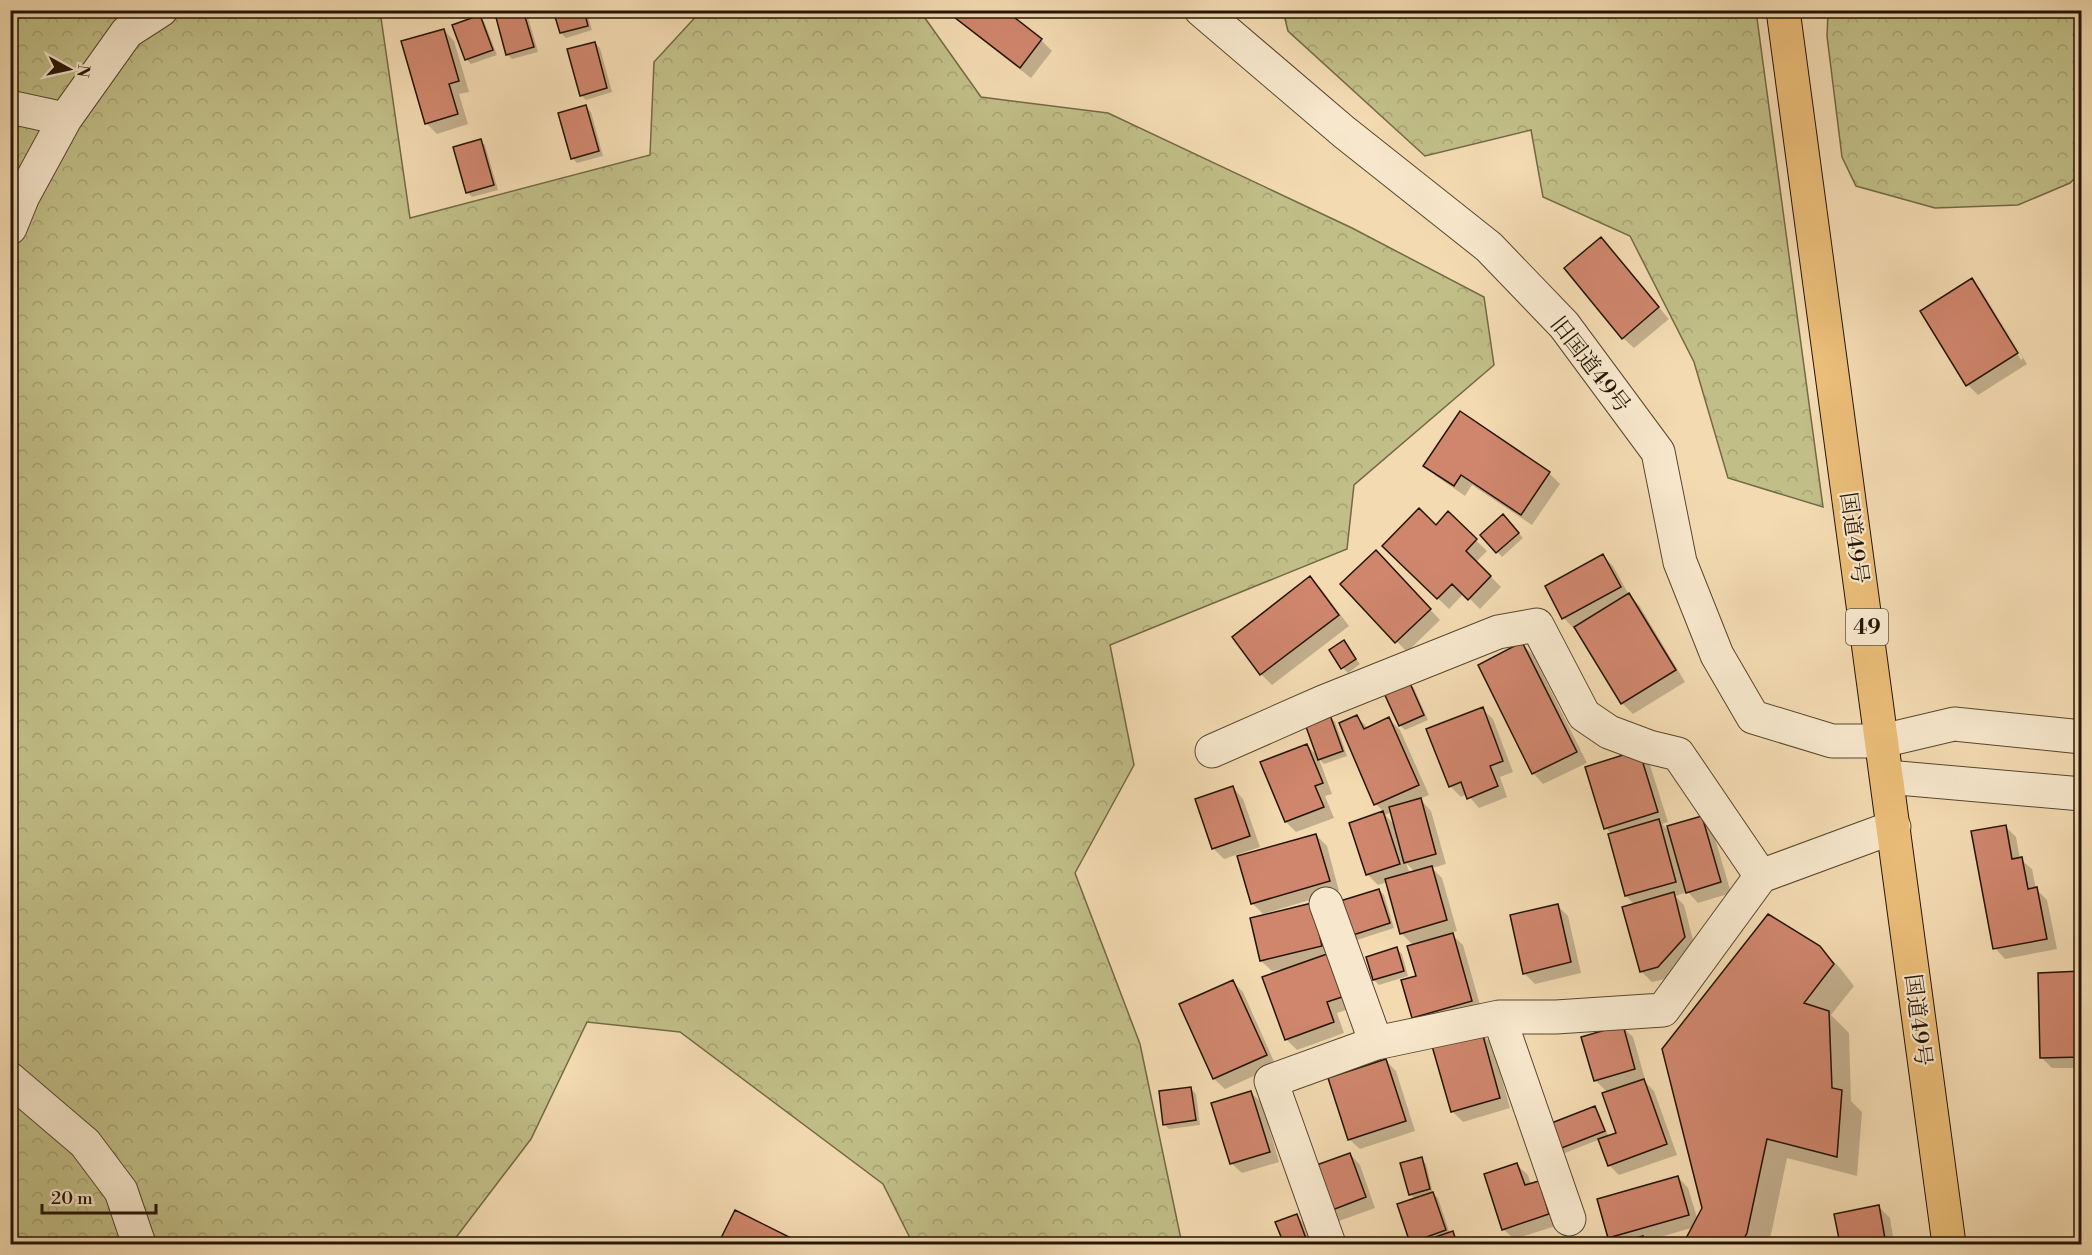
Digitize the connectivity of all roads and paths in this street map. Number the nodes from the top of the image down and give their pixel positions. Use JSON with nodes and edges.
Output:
{"nodes":[{"id":1,"x":161,"y":10,"type":"edge"},
{"id":2,"x":1201,"y":10,"type":"edge"},
{"id":3,"x":1783,"y":10,"type":"edge"},
{"id":4,"x":10,"y":107,"type":"edge"},
{"id":5,"x":65,"y":119,"type":"junction"},
{"id":6,"x":10,"y":228,"type":"edge"},
{"id":7,"x":2082,"y":737,"type":"edge"},
{"id":8,"x":1882,"y":741,"type":"junction"},
{"id":9,"x":1212,"y":752,"type":"dead end"},
{"id":10,"x":1887,"y":777,"type":"junction"},
{"id":11,"x":2082,"y":794,"type":"edge"},
{"id":12,"x":1894,"y":827,"type":"junction"},
{"id":13,"x":1761,"y":876,"type":"junction"},
{"id":14,"x":1326,"y":904,"type":"dead end"},
{"id":15,"x":1499,"y":1017,"type":"junction"},
{"id":16,"x":1376,"y":1042,"type":"junction"},
{"id":17,"x":10,"y":1078,"type":"edge"},
{"id":18,"x":1569,"y":1219,"type":"dead end"},
{"id":19,"x":139,"y":1245,"type":"edge"},
{"id":20,"x":1329,"y":1245,"type":"edge"},
{"id":21,"x":1949,"y":1245,"type":"edge"}],
"edges":[{"from":1,"to":5,"type":"street"},
{"from":2,"to":8,"type":"street","name":"旧国道49号"},
{"from":3,"to":8,"type":"highway","name":"国道49号","number":"49"},
{"from":4,"to":5,"type":"street"},
{"from":5,"to":6,"type":"street"},
{"from":7,"to":8,"type":"street","name":"旧国道49号"},
{"from":8,"to":10,"type":"highway","name":"国道49号","number":"49"},
{"from":9,"to":13,"type":"street"},
{"from":10,"to":11,"type":"street"},
{"from":10,"to":12,"type":"highway","name":"国道49号","number":"49"},
{"from":12,"to":13,"type":"street"},
{"from":12,"to":21,"type":"highway","name":"国道49号","number":"49"},
{"from":13,"to":15,"type":"street"},
{"from":14,"to":16,"type":"street"},
{"from":15,"to":16,"type":"street"},
{"from":15,"to":18,"type":"street"},
{"from":16,"to":20,"type":"street"},
{"from":17,"to":19,"type":"street"}]}
